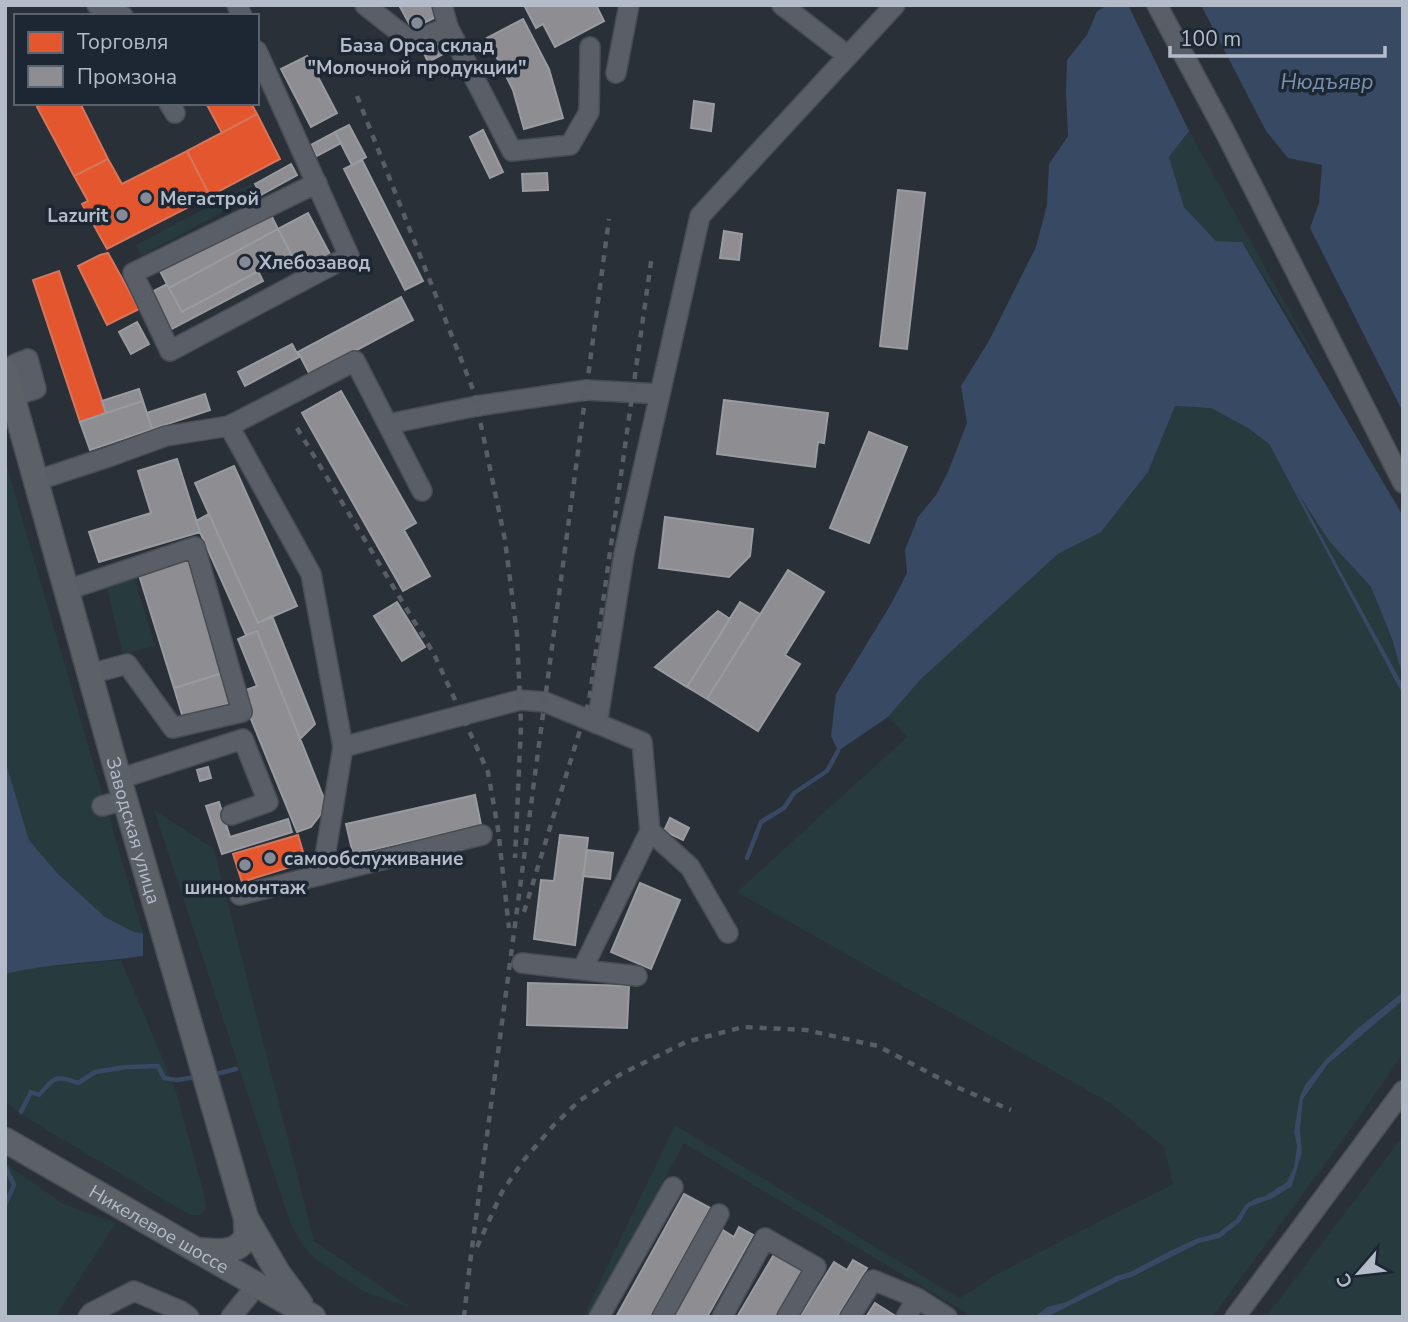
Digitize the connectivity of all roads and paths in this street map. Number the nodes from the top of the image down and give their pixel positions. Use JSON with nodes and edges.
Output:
{"nodes":[{"id":1,"x":97,"y":5,"type":"edge"},
{"id":2,"x":365,"y":5,"type":"edge"},
{"id":3,"x":442,"y":5,"type":"edge"},
{"id":4,"x":629,"y":5,"type":"edge"},
{"id":5,"x":782,"y":5,"type":"edge"},
{"id":6,"x":895,"y":5,"type":"edge"},
{"id":7,"x":1157,"y":5,"type":"edge"},
{"id":8,"x":118,"y":14,"type":"edge"},
{"id":9,"x":448,"y":27,"type":"junction"},
{"id":10,"x":590,"y":47,"type":"dead end"},
{"id":11,"x":259,"y":55,"type":"edge"},
{"id":12,"x":848,"y":56,"type":"junction"},
{"id":13,"x":616,"y":73,"type":"dead end"},
{"id":14,"x":317,"y":183,"type":"junction"},
{"id":15,"x":10,"y":388,"type":"edge"},
{"id":16,"x":660,"y":394,"type":"junction"},
{"id":17,"x":388,"y":424,"type":"junction"},
{"id":18,"x":229,"y":426,"type":"junction"},
{"id":19,"x":35,"y":481,"type":"junction"},
{"id":20,"x":1403,"y":483,"type":"edge"},
{"id":21,"x":422,"y":491,"type":"dead end"},
{"id":22,"x":67,"y":590,"type":"junction"},
{"id":23,"x":90,"y":674,"type":"junction"},
{"id":24,"x":597,"y":724,"type":"junction"},
{"id":25,"x":343,"y":747,"type":"junction"},
{"id":26,"x":115,"y":795,"type":"junction"},
{"id":27,"x":231,"y":815,"type":"dead end"},
{"id":28,"x":650,"y":831,"type":"junction"},
{"id":29,"x":482,"y":835,"type":"dead end"},
{"id":30,"x":322,"y":875,"type":"junction"},
{"id":31,"x":240,"y":895,"type":"dead end"},
{"id":32,"x":727,"y":933,"type":"dead end"},
{"id":33,"x":522,"y":963,"type":"dead end"},
{"id":34,"x":582,"y":970,"type":"junction"},
{"id":35,"x":637,"y":976,"type":"dead end"},
{"id":36,"x":1403,"y":1091,"type":"edge"},
{"id":37,"x":5,"y":1140,"type":"edge"},
{"id":38,"x":673,"y":1187,"type":"dead end"},
{"id":39,"x":719,"y":1214,"type":"dead end"},
{"id":40,"x":246,"y":1218,"type":"junction"},
{"id":41,"x":197,"y":1250,"type":"junction"},
{"id":42,"x":257,"y":1285,"type":"junction"},
{"id":43,"x":917,"y":1298,"type":"junction"},
{"id":44,"x":311,"y":1316,"type":"edge"},
{"id":45,"x":600,"y":1316,"type":"edge"},
{"id":46,"x":88,"y":1317,"type":"edge"},
{"id":47,"x":189,"y":1317,"type":"edge"},
{"id":48,"x":232,"y":1317,"type":"edge"},
{"id":49,"x":662,"y":1317,"type":"edge"},
{"id":50,"x":722,"y":1317,"type":"edge"},
{"id":51,"x":787,"y":1317,"type":"edge"},
{"id":52,"x":850,"y":1317,"type":"edge"},
{"id":53,"x":906,"y":1317,"type":"edge"},
{"id":54,"x":947,"y":1317,"type":"edge"},
{"id":55,"x":1235,"y":1317,"type":"edge"}],
"edges":[{"from":1,"to":8,"type":"lane"},
{"from":2,"to":9,"type":"lane"},
{"from":3,"to":9,"type":"lane"},
{"from":4,"to":13,"type":"lane"},
{"from":5,"to":12,"type":"lane"},
{"from":6,"to":12,"type":"lane"},
{"from":7,"to":20,"type":"lane"},
{"from":9,"to":10,"type":"lane"},
{"from":11,"to":14,"type":"lane"},
{"from":12,"to":16,"type":"lane"},
{"from":14,"to":14,"type":"lane"},
{"from":15,"to":19,"type":"main road","name":"Заводская улица"},
{"from":16,"to":17,"type":"lane"},
{"from":16,"to":24,"type":"lane"},
{"from":17,"to":18,"type":"lane"},
{"from":17,"to":21,"type":"lane"},
{"from":18,"to":19,"type":"lane"},
{"from":18,"to":25,"type":"lane"},
{"from":19,"to":22,"type":"main road","name":"Заводская улица"},
{"from":22,"to":23,"type":"main road","name":"Заводская улица"},
{"from":22,"to":23,"type":"lane"},
{"from":23,"to":26,"type":"main road","name":"Заводская улица"},
{"from":24,"to":25,"type":"lane"},
{"from":24,"to":28,"type":"lane"},
{"from":25,"to":30,"type":"lane"},
{"from":26,"to":27,"type":"lane"},
{"from":26,"to":40,"type":"main road","name":"Заводская улица"},
{"from":28,"to":32,"type":"lane"},
{"from":28,"to":34,"type":"lane"},
{"from":29,"to":30,"type":"lane"},
{"from":30,"to":31,"type":"lane"},
{"from":33,"to":34,"type":"lane"},
{"from":34,"to":35,"type":"lane"},
{"from":36,"to":55,"type":"lane"},
{"from":37,"to":41,"type":"main road","name":"Никелевое шоссе"},
{"from":38,"to":45,"type":"lane"},
{"from":39,"to":49,"type":"lane"},
{"from":40,"to":41,"type":"main road"},
{"from":40,"to":44,"type":"main road","name":"Заводская улица"},
{"from":41,"to":42,"type":"main road","name":"Никелевое шоссе"},
{"from":42,"to":44,"type":"main road","name":"Никелевое шоссе"},
{"from":42,"to":48,"type":"lane"},
{"from":43,"to":52,"type":"lane"},
{"from":43,"to":53,"type":"lane"},
{"from":43,"to":54,"type":"lane"},
{"from":46,"to":47,"type":"lane"},
{"from":50,"to":51,"type":"lane"}]}
